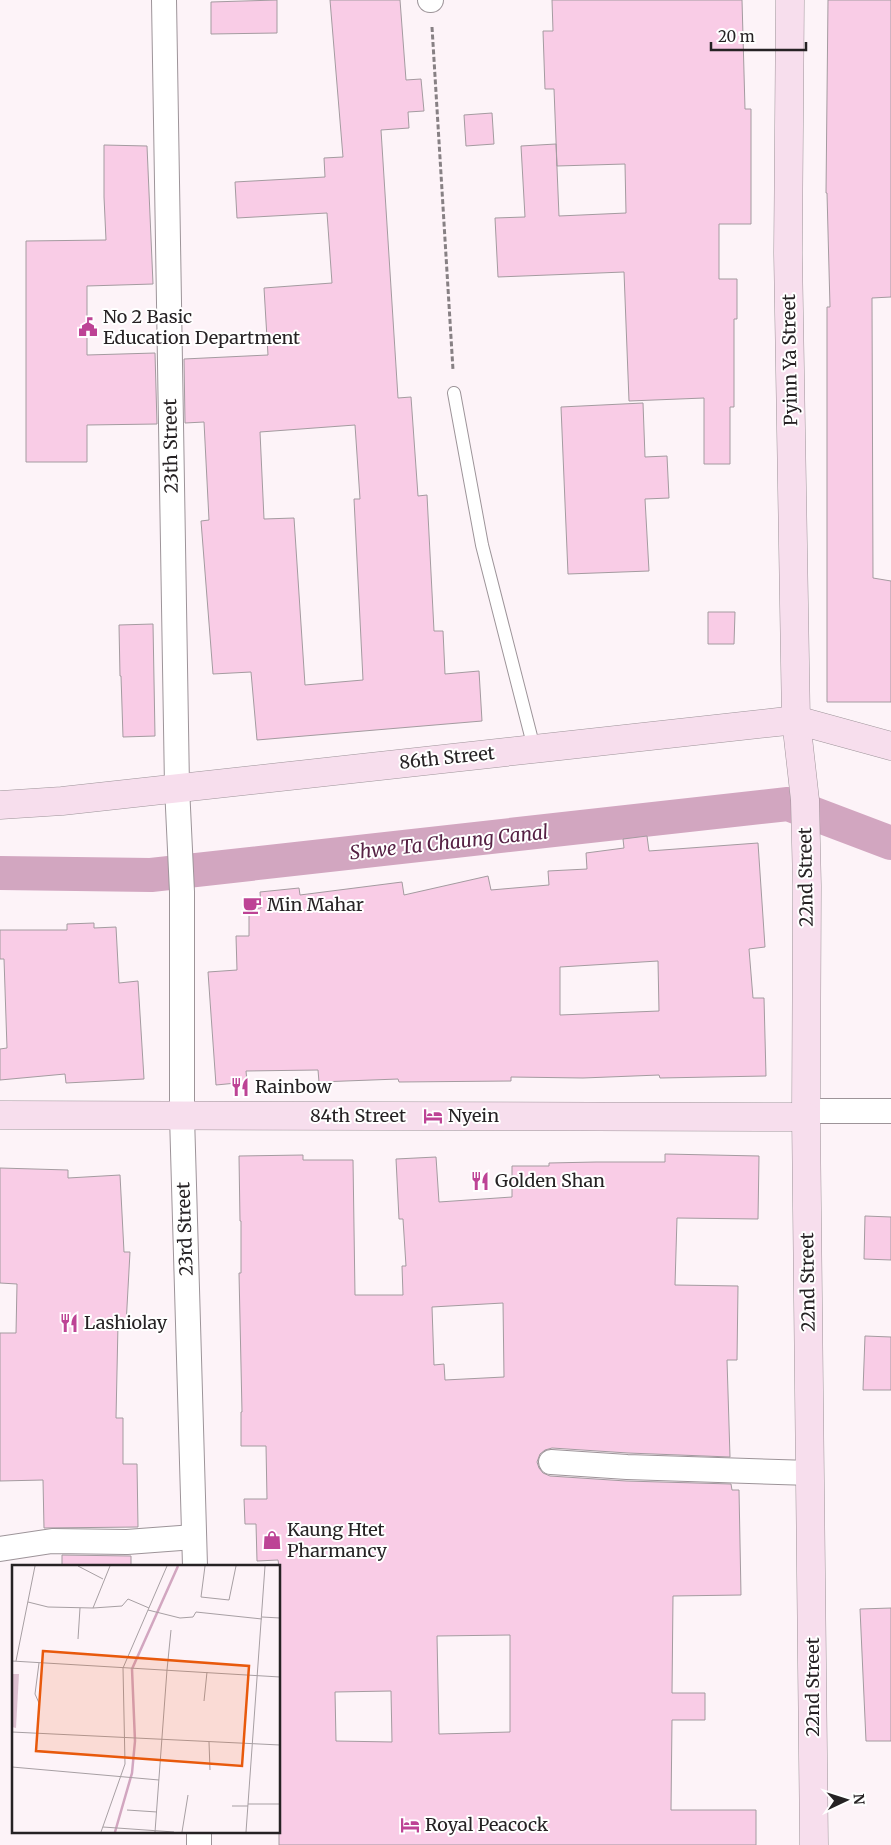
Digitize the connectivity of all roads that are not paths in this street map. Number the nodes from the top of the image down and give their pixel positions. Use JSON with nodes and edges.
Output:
{"nodes":[{"id":1,"x":164,"y":0,"type":"edge"},
{"id":2,"x":790,"y":0,"type":"edge"},
{"id":3,"x":454,"y":393,"type":"road end"},
{"id":4,"x":796,"y":720,"type":"junction"},
{"id":5,"x":891,"y":746,"type":"edge"},
{"id":6,"x":534,"y":748,"type":"junction"},
{"id":7,"x":177,"y":787,"type":"junction"},
{"id":8,"x":0,"y":805,"type":"edge"},
{"id":9,"x":182,"y":892,"type":"joint"},
{"id":10,"x":891,"y":1110,"type":"edge"},
{"id":11,"x":806,"y":1114,"type":"junction"},
{"id":12,"x":0,"y":1115,"type":"edge"},
{"id":13,"x":182,"y":1116,"type":"junction"},
{"id":14,"x":551,"y":1462,"type":"dead end"},
{"id":15,"x":811,"y":1473,"type":"junction"},
{"id":16,"x":194,"y":1537,"type":"junction"},
{"id":17,"x":0,"y":1549,"type":"edge"},
{"id":18,"x":195,"y":1565,"type":"edge"},
{"id":19,"x":199,"y":1832,"type":"edge"},
{"id":20,"x":199,"y":1845,"type":"edge"},
{"id":21,"x":814,"y":1845,"type":"edge"}],
"edges":[{"from":1,"to":7,"type":"street","name":"23th Street"},
{"from":2,"to":4,"type":"main road","name":"Pyinn Ya Street"},
{"from":3,"to":6,"type":"lane"},
{"from":4,"to":5,"type":"main road","name":"86th Street"},
{"from":4,"to":6,"type":"main road","name":"86th Street"},
{"from":4,"to":11,"type":"main road","name":"22nd Street"},
{"from":6,"to":7,"type":"main road","name":"86th Street"},
{"from":7,"to":8,"type":"main road","name":"86th Street"},
{"from":7,"to":9,"type":"street","name":"23th Street"},
{"from":9,"to":13,"type":"street","name":"23rd Street"},
{"from":10,"to":11,"type":"street"},
{"from":11,"to":13,"type":"main road","name":"84th Street"},
{"from":11,"to":15,"type":"main road","name":"22nd Street"},
{"from":12,"to":13,"type":"main road","name":"84th Street"},
{"from":13,"to":16,"type":"street","name":"23rd Street"},
{"from":14,"to":15,"type":"street"},
{"from":15,"to":21,"type":"main road","name":"22nd Street"},
{"from":16,"to":17,"type":"street"},
{"from":16,"to":18,"type":"street","name":"23rd Street"},
{"from":19,"to":20,"type":"street"}]}
